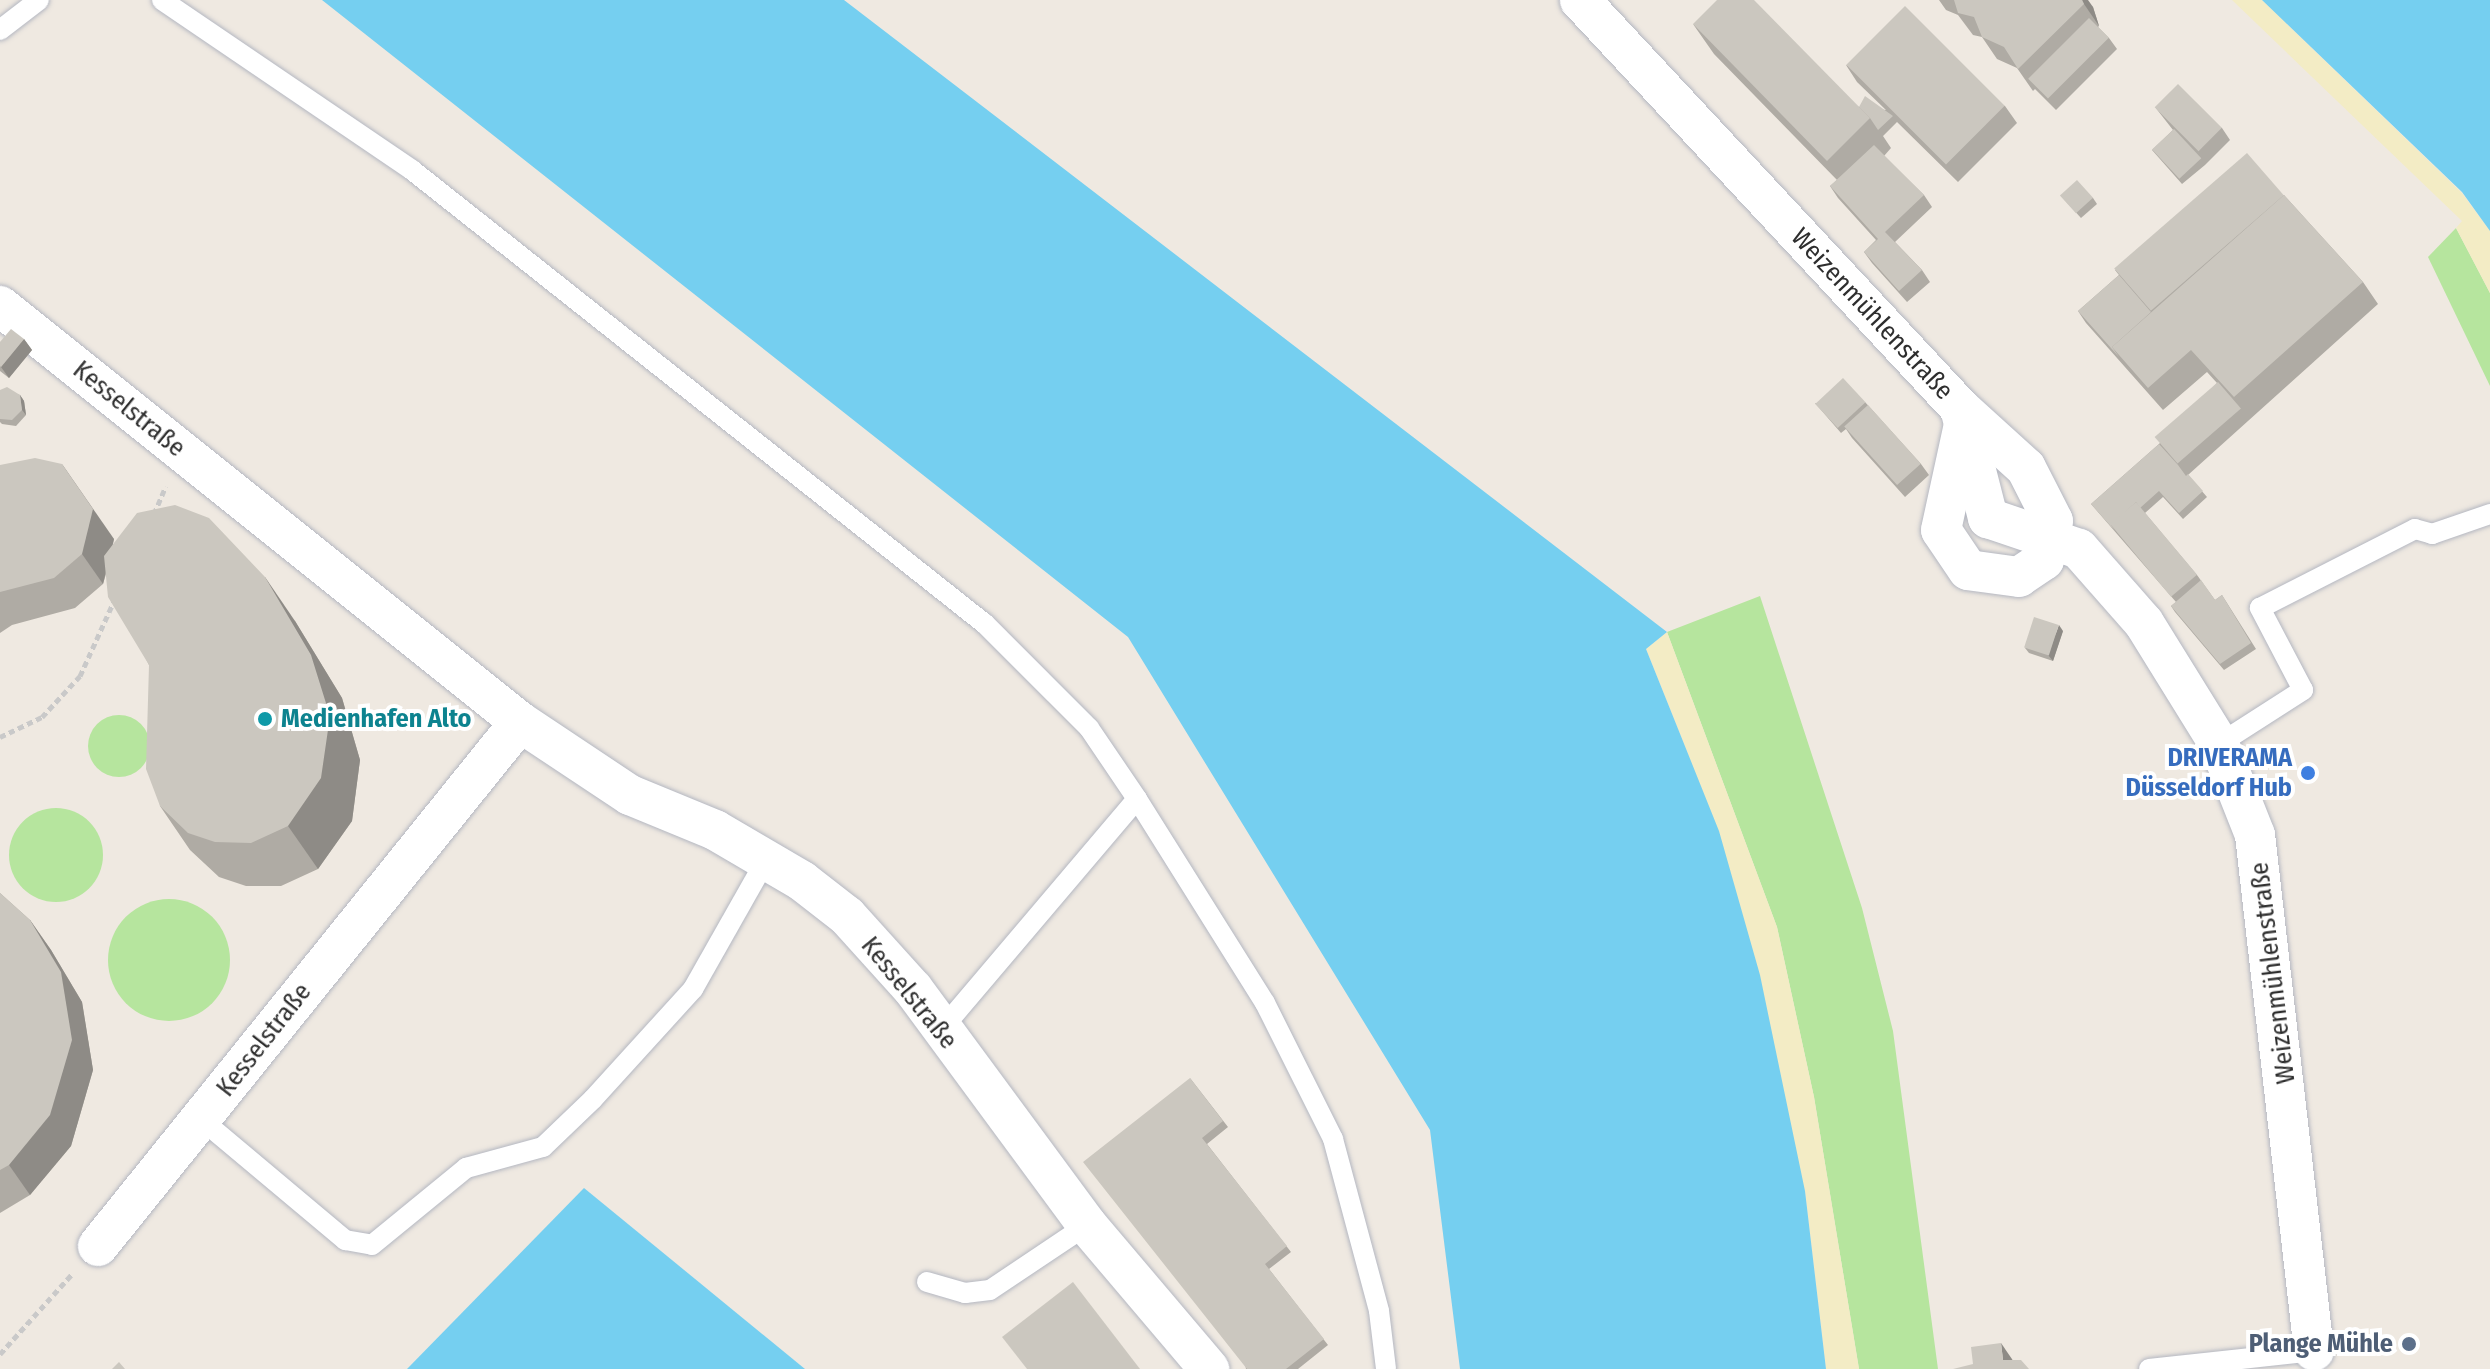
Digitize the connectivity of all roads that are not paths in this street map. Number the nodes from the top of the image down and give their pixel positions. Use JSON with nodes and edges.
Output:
{"nodes":[{"id":1,"x":39,"y":0,"type":"edge"},
{"id":2,"x":162,"y":0,"type":"edge"},
{"id":3,"x":1580,"y":0,"type":"edge"},
{"id":4,"x":0,"y":30,"type":"edge"},
{"id":5,"x":0,"y":306,"type":"edge"},
{"id":6,"x":1960,"y":408,"type":"junction"},
{"id":7,"x":2490,"y":514,"type":"edge"},
{"id":8,"x":2050,"y":540,"type":"junction"},
{"id":9,"x":520,"y":722,"type":"junction"},
{"id":10,"x":2219,"y":744,"type":"junction"},
{"id":11,"x":1137,"y":799,"type":"junction"},
{"id":12,"x":766,"y":860,"type":"junction"},
{"id":13,"x":941,"y":1030,"type":"junction"},
{"id":14,"x":202,"y":1120,"type":"junction"},
{"id":15,"x":1087,"y":1225,"type":"junction"},
{"id":16,"x":98,"y":1246,"type":"road end"},
{"id":17,"x":927,"y":1282,"type":"dead end"},
{"id":18,"x":2315,"y":1360,"type":"edge"},
{"id":19,"x":1209,"y":1369,"type":"edge"},
{"id":20,"x":1386,"y":1369,"type":"edge"},
{"id":21,"x":2149,"y":1369,"type":"edge"}],
"edges":[{"from":1,"to":4,"type":"lane"},
{"from":2,"to":11,"type":"lane"},
{"from":3,"to":6,"type":"street","name":"Weizenmühlenstraße"},
{"from":5,"to":9,"type":"street","name":"Kesselstraße"},
{"from":6,"to":8,"type":"street"},
{"from":6,"to":8,"type":"street","name":"Weizenmühlenstraße"},
{"from":6,"to":8,"type":"street"},
{"from":7,"to":10,"type":"lane"},
{"from":8,"to":10,"type":"street","name":"Weizenmühlenstraße"},
{"from":9,"to":12,"type":"street","name":"Kesselstraße"},
{"from":9,"to":14,"type":"street","name":"Kesselstraße"},
{"from":10,"to":18,"type":"street","name":"Weizenmühlenstraße"},
{"from":11,"to":13,"type":"lane"},
{"from":11,"to":20,"type":"lane"},
{"from":12,"to":13,"type":"street","name":"Kesselstraße"},
{"from":12,"to":14,"type":"lane"},
{"from":13,"to":15,"type":"street","name":"Kesselstraße"},
{"from":14,"to":16,"type":"street","name":"Kesselstraße"},
{"from":15,"to":17,"type":"lane"},
{"from":15,"to":19,"type":"street","name":"Kesselstraße"},
{"from":18,"to":21,"type":"lane"}]}
